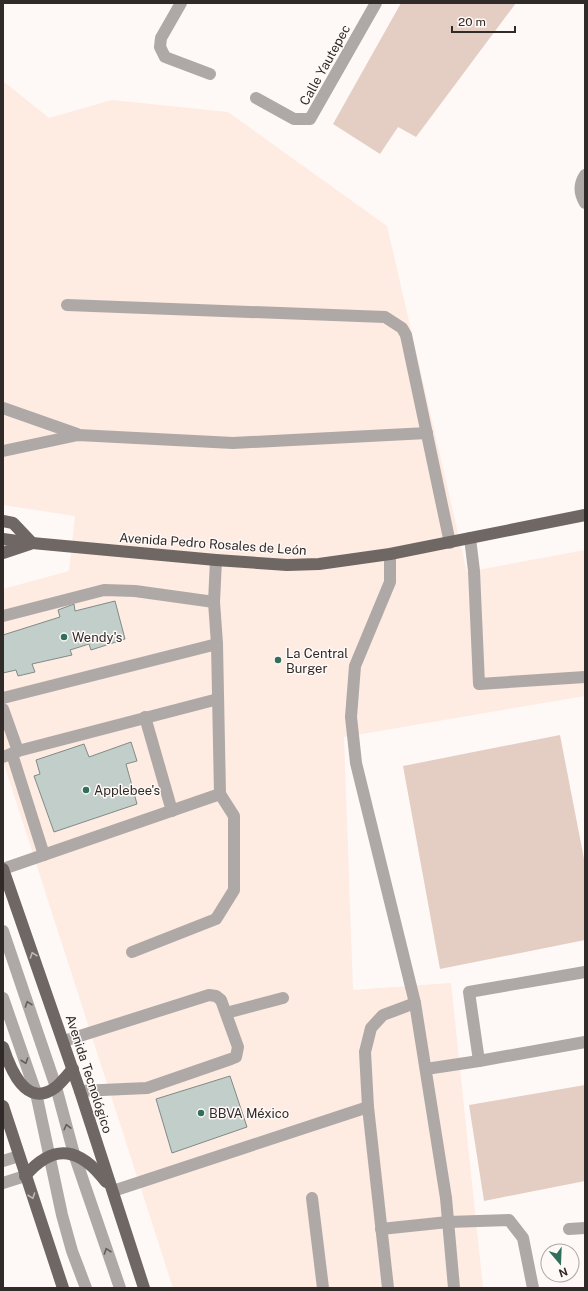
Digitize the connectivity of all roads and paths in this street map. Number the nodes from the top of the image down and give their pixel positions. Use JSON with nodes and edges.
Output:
{"nodes":[{"id":1,"x":181,"y":3,"type":"edge"},
{"id":2,"x":376,"y":3,"type":"edge"},
{"id":3,"x":210,"y":74,"type":"dead end"},
{"id":4,"x":256,"y":98,"type":"dead end"},
{"id":5,"x":585,"y":175,"type":"edge"},
{"id":6,"x":583,"y":198,"type":"edge"},
{"id":7,"x":67,"y":305,"type":"dead end"},
{"id":8,"x":3,"y":408,"type":"edge"},
{"id":9,"x":427,"y":433,"type":"junction"},
{"id":10,"x":78,"y":435,"type":"junction"},
{"id":11,"x":3,"y":451,"type":"edge"},
{"id":12,"x":585,"y":515,"type":"edge"},
{"id":13,"x":3,"y":521,"type":"edge"},
{"id":14,"x":470,"y":538,"type":"junction"},
{"id":15,"x":3,"y":539,"type":"edge"},
{"id":16,"x":450,"y":543,"type":"junction"},
{"id":17,"x":32,"y":544,"type":"junction"},
{"id":18,"x":3,"y":553,"type":"edge"},
{"id":19,"x":390,"y":554,"type":"junction"},
{"id":20,"x":216,"y":560,"type":"junction"},
{"id":21,"x":214,"y":602,"type":"junction"},
{"id":22,"x":3,"y":616,"type":"edge"},
{"id":23,"x":217,"y":644,"type":"junction"},
{"id":24,"x":585,"y":677,"type":"edge"},
{"id":25,"x":3,"y":698,"type":"edge"},
{"id":26,"x":218,"y":699,"type":"junction"},
{"id":27,"x":3,"y":709,"type":"edge"},
{"id":28,"x":145,"y":717,"type":"junction"},
{"id":29,"x":11,"y":754,"type":"edge"},
{"id":30,"x":220,"y":794,"type":"junction"},
{"id":31,"x":172,"y":811,"type":"junction"},
{"id":32,"x":44,"y":855,"type":"junction"},
{"id":33,"x":3,"y":869,"type":"edge"},
{"id":34,"x":3,"y":931,"type":"edge"},
{"id":35,"x":132,"y":952,"type":"dead end"},
{"id":36,"x":585,"y":972,"type":"edge"},
{"id":37,"x":3,"y":998,"type":"edge"},
{"id":38,"x":283,"y":998,"type":"dead end"},
{"id":39,"x":415,"y":1002,"type":"junction"},
{"id":40,"x":226,"y":1013,"type":"junction"},
{"id":41,"x":64,"y":1042,"type":"junction"},
{"id":42,"x":585,"y":1042,"type":"edge"},
{"id":43,"x":3,"y":1047,"type":"edge"},
{"id":44,"x":479,"y":1061,"type":"junction"},
{"id":45,"x":73,"y":1069,"type":"junction"},
{"id":46,"x":426,"y":1069,"type":"junction"},
{"id":47,"x":56,"y":1087,"type":"junction"},
{"id":48,"x":80,"y":1091,"type":"junction"},
{"id":49,"x":36,"y":1093,"type":"junction"},
{"id":50,"x":3,"y":1106,"type":"edge"},
{"id":51,"x":368,"y":1107,"type":"junction"},
{"id":52,"x":74,"y":1154,"type":"junction"},
{"id":53,"x":19,"y":1156,"type":"junction"},
{"id":54,"x":49,"y":1157,"type":"junction"},
{"id":55,"x":3,"y":1161,"type":"edge"},
{"id":56,"x":25,"y":1176,"type":"junction"},
{"id":57,"x":3,"y":1183,"type":"edge"},
{"id":58,"x":113,"y":1191,"type":"junction"},
{"id":59,"x":312,"y":1198,"type":"dead end"},
{"id":60,"x":448,"y":1222,"type":"junction"},
{"id":61,"x":585,"y":1228,"type":"edge"},
{"id":62,"x":381,"y":1229,"type":"junction"},
{"id":63,"x":569,"y":1229,"type":"dead end"},
{"id":64,"x":63,"y":1288,"type":"edge"},
{"id":65,"x":86,"y":1288,"type":"edge"},
{"id":66,"x":120,"y":1288,"type":"edge"},
{"id":67,"x":144,"y":1288,"type":"edge"},
{"id":68,"x":324,"y":1288,"type":"edge"},
{"id":69,"x":388,"y":1288,"type":"edge"},
{"id":70,"x":454,"y":1288,"type":"edge"},
{"id":71,"x":532,"y":1288,"type":"edge"}],
"edges":[{"from":1,"to":3,"type":"street"},
{"from":2,"to":4,"type":"street","name":"Calle Yautepec"},
{"from":5,"to":6,"type":"street"},
{"from":7,"to":9,"type":"street"},
{"from":8,"to":10,"type":"street"},
{"from":9,"to":10,"type":"street"},
{"from":9,"to":16,"type":"street"},
{"from":10,"to":11,"type":"street"},
{"from":12,"to":14,"type":"main road","name":"Avenida Pedro Rosales de León"},
{"from":13,"to":17,"type":"main road"},
{"from":14,"to":16,"type":"main road","name":"Avenida Pedro Rosales de León"},
{"from":14,"to":24,"type":"street"},
{"from":15,"to":17,"type":"main road","name":"Avenida Pedro Rosales de León"},
{"from":16,"to":19,"type":"main road","name":"Avenida Pedro Rosales de León"},
{"from":17,"to":18,"type":"main road"},
{"from":17,"to":20,"type":"main road","name":"Avenida Pedro Rosales de León"},
{"from":19,"to":20,"type":"main road","name":"Avenida Pedro Rosales de León"},
{"from":19,"to":39,"type":"street"},
{"from":20,"to":21,"type":"street"},
{"from":21,"to":22,"type":"street"},
{"from":21,"to":23,"type":"street"},
{"from":23,"to":25,"type":"street"},
{"from":23,"to":26,"type":"street"},
{"from":26,"to":28,"type":"street"},
{"from":26,"to":30,"type":"street"},
{"from":27,"to":29,"type":"street"},
{"from":28,"to":29,"type":"street"},
{"from":28,"to":31,"type":"street"},
{"from":29,"to":32,"type":"street"},
{"from":30,"to":31,"type":"street"},
{"from":30,"to":35,"type":"street"},
{"from":31,"to":32,"type":"street"},
{"from":32,"to":33,"type":"street"},
{"from":41,"to":33,"type":"main road","name":"Avenida Tecnológico","one_way":true},
{"from":47,"to":34,"type":"street","one_way":true},
{"from":36,"to":44,"type":"street"},
{"from":37,"to":49,"type":"street","one_way":true},
{"from":38,"to":40,"type":"street"},
{"from":39,"to":46,"type":"street"},
{"from":39,"to":51,"type":"street"},
{"from":40,"to":41,"type":"street"},
{"from":40,"to":48,"type":"street"},
{"from":41,"to":45,"type":"main road","name":"Avenida Tecnológico"},
{"from":42,"to":44,"type":"street"},
{"from":43,"to":49,"type":"main road"},
{"from":44,"to":46,"type":"street"},
{"from":45,"to":47,"type":"main road"},
{"from":45,"to":48,"type":"main road","name":"Avenida Tecnológico"},
{"from":46,"to":60,"type":"street"},
{"from":47,"to":49,"type":"main road"},
{"from":52,"to":47,"type":"street","one_way":true},
{"from":48,"to":58,"type":"main road","name":"Avenida Tecnológico"},
{"from":49,"to":54,"type":"street"},
{"from":50,"to":53,"type":"main road"},
{"from":51,"to":58,"type":"street"},
{"from":51,"to":62,"type":"street"},
{"from":52,"to":54,"type":"main road"},
{"from":52,"to":58,"type":"main road"},
{"from":66,"to":52,"type":"street","one_way":true},
{"from":53,"to":55,"type":"street"},
{"from":53,"to":56,"type":"main road"},
{"from":54,"to":56,"type":"main road"},
{"from":54,"to":65,"type":"street"},
{"from":56,"to":57,"type":"street"},
{"from":56,"to":64,"type":"main road","one_way":true},
{"from":58,"to":67,"type":"main road","name":"Avenida Tecnológico"},
{"from":59,"to":68,"type":"street"},
{"from":60,"to":62,"type":"street"},
{"from":60,"to":70,"type":"street"},
{"from":60,"to":71,"type":"street"},
{"from":61,"to":63,"type":"street"},
{"from":62,"to":69,"type":"street"}]}
